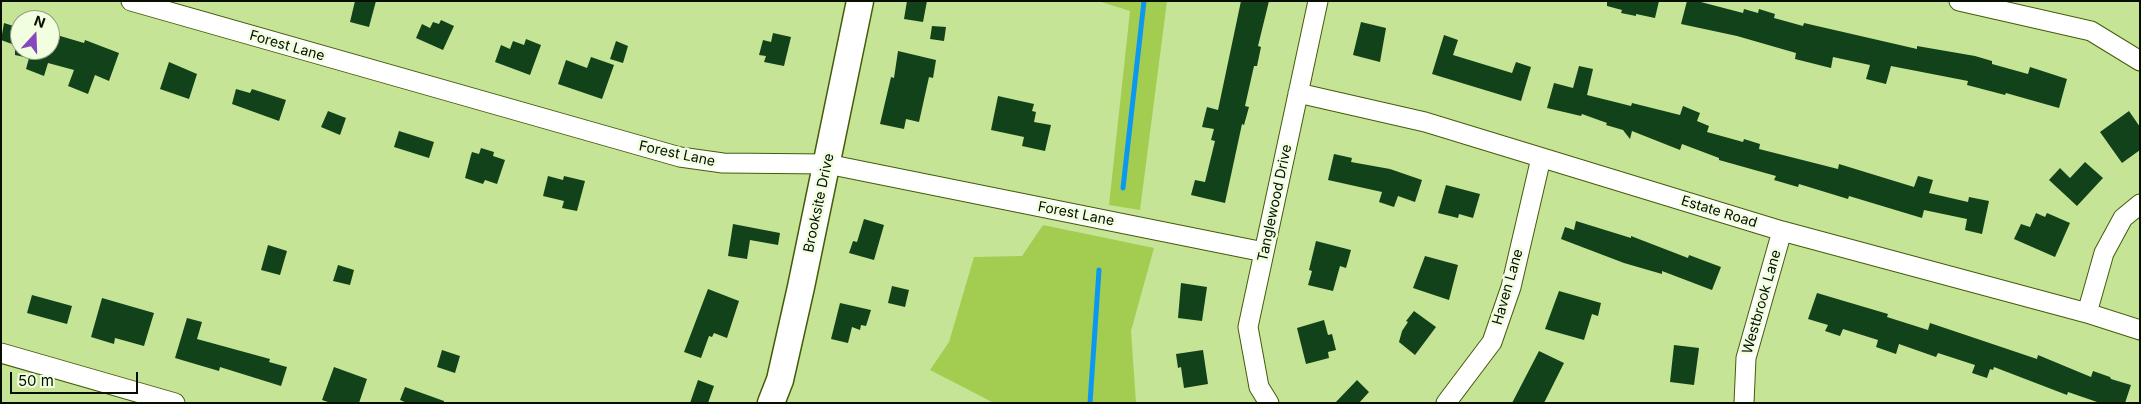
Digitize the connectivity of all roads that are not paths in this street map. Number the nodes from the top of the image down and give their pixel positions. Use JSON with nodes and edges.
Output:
{"nodes":[{"id":1,"x":131,"y":1,"type":"edge"},
{"id":2,"x":860,"y":1,"type":"edge"},
{"id":3,"x":1318,"y":1,"type":"edge"},
{"id":4,"x":1959,"y":1,"type":"edge"},
{"id":5,"x":2140,"y":61,"type":"edge"},
{"id":6,"x":1298,"y":93,"type":"junction"},
{"id":7,"x":1541,"y":158,"type":"junction"},
{"id":8,"x":827,"y":164,"type":"junction"},
{"id":9,"x":2140,"y":204,"type":"edge"},
{"id":10,"x":1782,"y":231,"type":"junction"},
{"id":11,"x":1264,"y":252,"type":"junction"},
{"id":12,"x":2087,"y":313,"type":"junction"},
{"id":13,"x":2140,"y":330,"type":"edge"},
{"id":14,"x":1,"y":353,"type":"edge"},
{"id":15,"x":176,"y":403,"type":"edge"},
{"id":16,"x":771,"y":403,"type":"edge"},
{"id":17,"x":1269,"y":403,"type":"edge"},
{"id":18,"x":1446,"y":403,"type":"edge"},
{"id":19,"x":1744,"y":403,"type":"edge"}],
"edges":[{"from":1,"to":8,"type":"street","name":"Forest Lane"},
{"from":2,"to":8,"type":"street","name":"Brooksite Drive"},
{"from":3,"to":6,"type":"street","name":"Tanglewood Drive"},
{"from":4,"to":5,"type":"street"},
{"from":6,"to":7,"type":"street","name":"Estate Road"},
{"from":6,"to":11,"type":"street","name":"Tanglewood Drive"},
{"from":7,"to":10,"type":"street","name":"Estate Road"},
{"from":7,"to":18,"type":"street","name":"Haven Lane"},
{"from":8,"to":11,"type":"street","name":"Forest Lane"},
{"from":8,"to":16,"type":"street","name":"Brooksite Drive"},
{"from":9,"to":12,"type":"street"},
{"from":10,"to":12,"type":"street","name":"Estate Road"},
{"from":10,"to":19,"type":"street","name":"Westbrook Lane"},
{"from":11,"to":17,"type":"street","name":"Tanglewood Drive"},
{"from":12,"to":13,"type":"street","name":"Estate Road"},
{"from":14,"to":15,"type":"street"}]}
